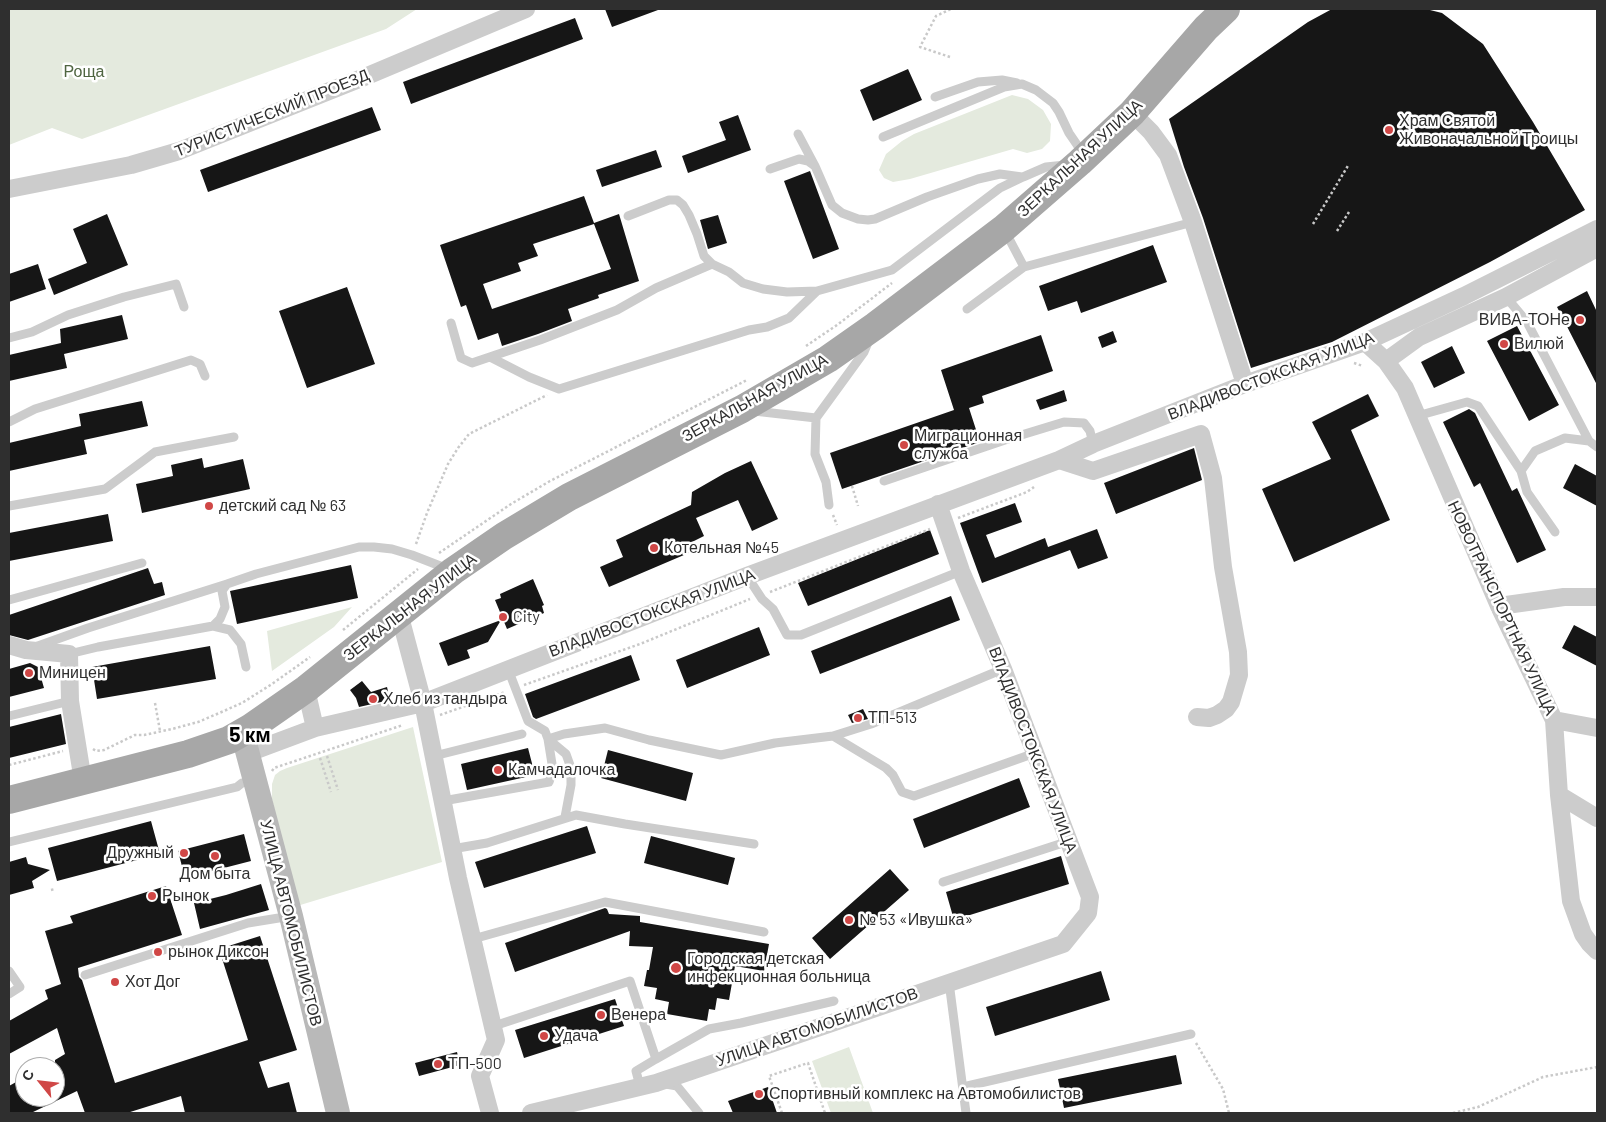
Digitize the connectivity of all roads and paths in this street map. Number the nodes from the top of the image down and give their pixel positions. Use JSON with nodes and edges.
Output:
{"nodes":[{"id":1,"x":526,"y":9,"type":"edge"},
{"id":2,"x":951,"y":9,"type":"edge"},
{"id":3,"x":1226,"y":9,"type":"edge"},
{"id":4,"x":950,"y":57,"type":"dead end"},
{"id":5,"x":1022,"y":84,"type":"junction"},
{"id":6,"x":935,"y":97,"type":"dead end"},
{"id":7,"x":1132,"y":113,"type":"junction"},
{"id":8,"x":798,"y":134,"type":"dead end"},
{"id":9,"x":883,"y":137,"type":"dead end"},
{"id":10,"x":1083,"y":160,"type":"junction"},
{"id":11,"x":1349,"y":164,"type":"dead end"},
{"id":12,"x":815,"y":166,"type":"junction"},
{"id":13,"x":770,"y":169,"type":"dead end"},
{"id":14,"x":1023,"y":176,"type":"junction"},
{"id":15,"x":9,"y":189,"type":"edge"},
{"id":16,"x":1349,"y":212,"type":"dead end"},
{"id":17,"x":628,"y":216,"type":"dead end"},
{"id":18,"x":1193,"y":222,"type":"junction"},
{"id":19,"x":1313,"y":224,"type":"dead end"},
{"id":20,"x":1003,"y":228,"type":"junction"},
{"id":21,"x":1597,"y":229,"type":"edge"},
{"id":22,"x":1338,"y":231,"type":"dead end"},
{"id":23,"x":1597,"y":248,"type":"edge"},
{"id":24,"x":712,"y":264,"type":"junction"},
{"id":25,"x":1024,"y":267,"type":"junction"},
{"id":26,"x":895,"y":280,"type":"dead end"},
{"id":27,"x":817,"y":291,"type":"junction"},
{"id":28,"x":1506,"y":297,"type":"junction"},
{"id":29,"x":184,"y":307,"type":"dead end"},
{"id":30,"x":967,"y":309,"type":"dead end"},
{"id":31,"x":451,"y":323,"type":"dead end"},
{"id":32,"x":875,"y":326,"type":"junction"},
{"id":33,"x":9,"y":338,"type":"edge"},
{"id":34,"x":1365,"y":342,"type":"junction"},
{"id":35,"x":806,"y":346,"type":"dead end"},
{"id":36,"x":490,"y":357,"type":"junction"},
{"id":37,"x":1386,"y":361,"type":"junction"},
{"id":38,"x":205,"y":376,"type":"dead end"},
{"id":39,"x":749,"y":379,"type":"dead end"},
{"id":40,"x":1245,"y":384,"type":"junction"},
{"id":41,"x":559,"y":390,"type":"junction"},
{"id":42,"x":742,"y":409,"type":"junction"},
{"id":43,"x":1417,"y":416,"type":"junction"},
{"id":44,"x":816,"y":418,"type":"junction"},
{"id":45,"x":9,"y":422,"type":"edge"},
{"id":46,"x":234,"y":437,"type":"dead end"},
{"id":47,"x":1589,"y":441,"type":"junction"},
{"id":48,"x":1093,"y":444,"type":"junction"},
{"id":49,"x":1597,"y":447,"type":"edge"},
{"id":50,"x":1059,"y":460,"type":"junction"},
{"id":51,"x":1521,"y":471,"type":"junction"},
{"id":52,"x":884,"y":481,"type":"dead end"},
{"id":53,"x":852,"y":486,"type":"dead end"},
{"id":54,"x":829,"y":504,"type":"dead end"},
{"id":55,"x":938,"y":504,"type":"junction"},
{"id":56,"x":9,"y":506,"type":"edge"},
{"id":57,"x":858,"y":506,"type":"dead end"},
{"id":58,"x":1555,"y":532,"type":"dead end"},
{"id":59,"x":412,"y":555,"type":"junction"},
{"id":60,"x":428,"y":561,"type":"junction"},
{"id":61,"x":142,"y":563,"type":"dead end"},
{"id":62,"x":453,"y":571,"type":"junction"},
{"id":63,"x":961,"y":571,"type":"junction"},
{"id":64,"x":747,"y":576,"type":"junction"},
{"id":65,"x":228,"y":584,"type":"junction"},
{"id":66,"x":1597,"y":596,"type":"edge"},
{"id":67,"x":9,"y":600,"type":"edge"},
{"id":68,"x":1499,"y":606,"type":"junction"},
{"id":69,"x":399,"y":613,"type":"junction"},
{"id":70,"x":213,"y":626,"type":"junction"},
{"id":71,"x":340,"y":634,"type":"dead end"},
{"id":72,"x":9,"y":645,"type":"edge"},
{"id":73,"x":26,"y":650,"type":"junction"},
{"id":74,"x":69,"y":654,"type":"junction"},
{"id":75,"x":312,"y":655,"type":"dead end"},
{"id":76,"x":246,"y":667,"type":"dead end"},
{"id":77,"x":508,"y":669,"type":"junction"},
{"id":78,"x":1003,"y":669,"type":"junction"},
{"id":79,"x":306,"y":689,"type":"junction"},
{"id":80,"x":70,"y":701,"type":"junction"},
{"id":81,"x":423,"y":702,"type":"junction"},
{"id":82,"x":155,"y":703,"type":"dead end"},
{"id":83,"x":9,"y":716,"type":"edge"},
{"id":84,"x":1197,"y":717,"type":"dead end"},
{"id":85,"x":1554,"y":720,"type":"junction"},
{"id":86,"x":315,"y":728,"type":"junction"},
{"id":87,"x":1597,"y":728,"type":"edge"},
{"id":88,"x":160,"y":732,"type":"junction"},
{"id":89,"x":522,"y":734,"type":"dead end"},
{"id":90,"x":833,"y":736,"type":"junction"},
{"id":91,"x":548,"y":739,"type":"junction"},
{"id":92,"x":245,"y":743,"type":"junction"},
{"id":93,"x":78,"y":747,"type":"junction"},
{"id":94,"x":1035,"y":753,"type":"junction"},
{"id":95,"x":327,"y":756,"type":"dead end"},
{"id":96,"x":434,"y":756,"type":"junction"},
{"id":97,"x":320,"y":758,"type":"dead end"},
{"id":98,"x":9,"y":765,"type":"edge"},
{"id":99,"x":83,"y":781,"type":"junction"},
{"id":100,"x":242,"y":783,"type":"dead end"},
{"id":101,"x":338,"y":790,"type":"dead end"},
{"id":102,"x":331,"y":792,"type":"dead end"},
{"id":103,"x":1558,"y":794,"type":"junction"},
{"id":104,"x":9,"y":800,"type":"edge"},
{"id":105,"x":443,"y":801,"type":"junction"},
{"id":106,"x":565,"y":817,"type":"junction"},
{"id":107,"x":1597,"y":818,"type":"edge"},
{"id":108,"x":1069,"y":841,"type":"junction"},
{"id":109,"x":9,"y":842,"type":"edge"},
{"id":110,"x":754,"y":844,"type":"dead end"},
{"id":111,"x":452,"y":848,"type":"junction"},
{"id":112,"x":942,"y":882,"type":"dead end"},
{"id":113,"x":55,"y":889,"type":"dead end"},
{"id":114,"x":51,"y":890,"type":"dead end"},
{"id":115,"x":1088,"y":912,"type":"joint"},
{"id":116,"x":291,"y":916,"type":"junction"},
{"id":117,"x":764,"y":932,"type":"dead end"},
{"id":118,"x":473,"y":939,"type":"junction"},
{"id":119,"x":1597,"y":950,"type":"edge"},
{"id":120,"x":9,"y":971,"type":"edge"},
{"id":121,"x":84,"y":975,"type":"dead end"},
{"id":122,"x":950,"y":982,"type":"junction"},
{"id":123,"x":9,"y":994,"type":"edge"},
{"id":124,"x":834,"y":1001,"type":"dead end"},
{"id":125,"x":494,"y":1026,"type":"junction"},
{"id":126,"x":1190,"y":1034,"type":"joint"},
{"id":127,"x":656,"y":1059,"type":"junction"},
{"id":128,"x":1597,"y":1067,"type":"edge"},
{"id":129,"x":648,"y":1084,"type":"junction"},
{"id":130,"x":963,"y":1087,"type":"junction"},
{"id":131,"x":338,"y":1113,"type":"edge"},
{"id":132,"x":490,"y":1113,"type":"edge"},
{"id":133,"x":531,"y":1113,"type":"edge"},
{"id":134,"x":700,"y":1113,"type":"edge"},
{"id":135,"x":782,"y":1113,"type":"edge"},
{"id":136,"x":825,"y":1113,"type":"edge"},
{"id":137,"x":966,"y":1113,"type":"edge"},
{"id":138,"x":1229,"y":1113,"type":"edge"},
{"id":139,"x":1453,"y":1113,"type":"edge"}],
"edges":[{"from":1,"to":15,"type":"street","name":"ТУРИСТИЧЕСКИЙ ПРОЕЗД"},
{"from":2,"to":4,"type":"path"},
{"from":3,"to":7,"type":"main road","name":"ЗЕРКАЛЬНАЯ УЛИЦА"},
{"from":5,"to":6,"type":"lane"},
{"from":5,"to":9,"type":"lane"},
{"from":5,"to":10,"type":"lane"},
{"from":7,"to":10,"type":"main road","name":"ЗЕРКАЛЬНАЯ УЛИЦА"},
{"from":7,"to":18,"type":"street"},
{"from":8,"to":12,"type":"lane"},
{"from":10,"to":14,"type":"lane"},
{"from":10,"to":20,"type":"main road","name":"ЗЕРКАЛЬНАЯ УЛИЦА"},
{"from":11,"to":19,"type":"path"},
{"from":12,"to":13,"type":"lane"},
{"from":12,"to":14,"type":"lane"},
{"from":14,"to":27,"type":"lane"},
{"from":16,"to":22,"type":"path"},
{"from":17,"to":24,"type":"lane"},
{"from":18,"to":25,"type":"lane"},
{"from":18,"to":40,"type":"street"},
{"from":20,"to":25,"type":"lane"},
{"from":20,"to":32,"type":"main road","name":"ЗЕРКАЛЬНАЯ УЛИЦА"},
{"from":21,"to":34,"type":"street","name":"ВЛАДИВОСТОКСКАЯ УЛИЦА"},
{"from":23,"to":28,"type":"street"},
{"from":24,"to":27,"type":"lane"},
{"from":24,"to":36,"type":"lane"},
{"from":25,"to":30,"type":"lane"},
{"from":26,"to":35,"type":"path"},
{"from":27,"to":41,"type":"lane"},
{"from":28,"to":37,"type":"street"},
{"from":28,"to":47,"type":"lane"},
{"from":29,"to":33,"type":"lane"},
{"from":31,"to":36,"type":"lane"},
{"from":32,"to":42,"type":"main road","name":"ЗЕРКАЛЬНАЯ УЛИЦА"},
{"from":32,"to":44,"type":"lane"},
{"from":34,"to":37,"type":"street","name":"НОВОТРАНСПОРТНАЯ УЛИЦА"},
{"from":34,"to":40,"type":"street","name":"ВЛАДИВОСТОКСКАЯ УЛИЦА"},
{"from":36,"to":41,"type":"lane"},
{"from":37,"to":43,"type":"street","name":"НОВОТРАНСПОРТНАЯ УЛИЦА"},
{"from":38,"to":45,"type":"lane"},
{"from":39,"to":60,"type":"path"},
{"from":40,"to":48,"type":"street","name":"ВЛАДИВОСТОКСКАЯ УЛИЦА"},
{"from":41,"to":59,"type":"path"},
{"from":42,"to":44,"type":"lane"},
{"from":42,"to":62,"type":"main road","name":"ЗЕРКАЛЬНАЯ УЛИЦА"},
{"from":43,"to":51,"type":"lane"},
{"from":43,"to":68,"type":"street","name":"НОВОТРАНСПОРТНАЯ УЛИЦА"},
{"from":44,"to":54,"type":"lane"},
{"from":46,"to":56,"type":"lane"},
{"from":47,"to":49,"type":"lane"},
{"from":47,"to":51,"type":"lane"},
{"from":48,"to":50,"type":"street","name":"ВЛАДИВОСТОКСКАЯ УЛИЦА"},
{"from":48,"to":52,"type":"lane"},
{"from":50,"to":55,"type":"street","name":"ВЛАДИВОСТОКСКАЯ УЛИЦА"},
{"from":50,"to":84,"type":"street"},
{"from":51,"to":58,"type":"lane"},
{"from":53,"to":57,"type":"path"},
{"from":55,"to":63,"type":"street","name":"ВЛАДИВОСТОКСКАЯ УЛИЦА"},
{"from":55,"to":64,"type":"street","name":"ВЛАДИВОСТОКСКАЯ УЛИЦА"},
{"from":59,"to":60,"type":"lane"},
{"from":59,"to":65,"type":"lane"},
{"from":60,"to":62,"type":"lane"},
{"from":60,"to":71,"type":"path"},
{"from":61,"to":67,"type":"lane"},
{"from":62,"to":69,"type":"main road","name":"ЗЕРКАЛЬНАЯ УЛИЦА"},
{"from":63,"to":64,"type":"lane"},
{"from":63,"to":78,"type":"street","name":"ВЛАДИВОСТОКСКАЯ УЛИЦА"},
{"from":64,"to":77,"type":"street","name":"ВЛАДИВОСТОКСКАЯ УЛИЦА"},
{"from":65,"to":70,"type":"lane"},
{"from":65,"to":73,"type":"lane"},
{"from":66,"to":68,"type":"street"},
{"from":68,"to":85,"type":"street","name":"НОВОТРАНСПОРТНАЯ УЛИЦА"},
{"from":69,"to":79,"type":"main road","name":"ЗЕРКАЛЬНАЯ УЛИЦА"},
{"from":69,"to":81,"type":"street"},
{"from":70,"to":74,"type":"lane"},
{"from":70,"to":76,"type":"lane"},
{"from":72,"to":73,"type":"street"},
{"from":73,"to":74,"type":"street"},
{"from":74,"to":80,"type":"street"},
{"from":75,"to":88,"type":"path"},
{"from":77,"to":81,"type":"street","name":"ВЛАДИВОСТОКСКАЯ УЛИЦА"},
{"from":77,"to":91,"type":"lane"},
{"from":78,"to":90,"type":"lane"},
{"from":78,"to":94,"type":"street","name":"ВЛАДИВОСТОКСКАЯ УЛИЦА"},
{"from":79,"to":86,"type":"street"},
{"from":79,"to":92,"type":"main road","name":"ЗЕРКАЛЬНАЯ УЛИЦА"},
{"from":80,"to":83,"type":"lane"},
{"from":80,"to":93,"type":"street"},
{"from":81,"to":86,"type":"street","name":"ВЛАДИВОСТОКСКАЯ УЛИЦА"},
{"from":81,"to":96,"type":"street"},
{"from":82,"to":88,"type":"path"},
{"from":85,"to":87,"type":"street"},
{"from":85,"to":103,"type":"street","name":"НОВОТРАНСПОРТНАЯ УЛИЦА"},
{"from":86,"to":92,"type":"street","name":"ВЛАДИВОСТОКСКАЯ УЛИЦА"},
{"from":88,"to":93,"type":"path"},
{"from":89,"to":96,"type":"lane"},
{"from":90,"to":91,"type":"lane"},
{"from":90,"to":94,"type":"lane"},
{"from":91,"to":105,"type":"lane"},
{"from":91,"to":106,"type":"lane"},
{"from":92,"to":99,"type":"main road","name":"ЗЕРКАЛЬНАЯ УЛИЦА"},
{"from":92,"to":116,"type":"street","name":"УЛИЦА АВТОМОБИЛИСТОВ"},
{"from":93,"to":98,"type":"path"},
{"from":93,"to":99,"type":"street"},
{"from":94,"to":108,"type":"street","name":"ВЛАДИВОСТОКСКАЯ УЛИЦА"},
{"from":95,"to":101,"type":"path"},
{"from":96,"to":105,"type":"street"},
{"from":97,"to":102,"type":"path"},
{"from":99,"to":104,"type":"main road","name":"ЗЕРКАЛЬНАЯ УЛИЦА"},
{"from":100,"to":109,"type":"lane"},
{"from":103,"to":107,"type":"street"},
{"from":103,"to":119,"type":"street","name":"НОВОТРАНСПОРТНАЯ УЛИЦА"},
{"from":105,"to":111,"type":"street"},
{"from":106,"to":110,"type":"lane"},
{"from":106,"to":111,"type":"lane"},
{"from":108,"to":112,"type":"lane"},
{"from":108,"to":115,"type":"street","name":"ВЛАДИВОСТОКСКАЯ УЛИЦА"},
{"from":111,"to":118,"type":"street"},
{"from":113,"to":114,"type":"path"},
{"from":115,"to":122,"type":"street","name":"УЛИЦА АВТОМОБИЛИСТОВ"},
{"from":116,"to":121,"type":"lane"},
{"from":116,"to":131,"type":"street","name":"УЛИЦА АВТОМОБИЛИСТОВ"},
{"from":117,"to":118,"type":"lane"},
{"from":118,"to":125,"type":"street"},
{"from":120,"to":123,"type":"lane"},
{"from":122,"to":129,"type":"street","name":"УЛИЦА АВТОМОБИЛИСТОВ"},
{"from":122,"to":130,"type":"lane"},
{"from":124,"to":127,"type":"lane"},
{"from":125,"to":127,"type":"lane"},
{"from":125,"to":132,"type":"street"},
{"from":126,"to":130,"type":"lane"},
{"from":126,"to":138,"type":"path"},
{"from":127,"to":129,"type":"lane"},
{"from":128,"to":139,"type":"path"},
{"from":129,"to":133,"type":"street","name":"УЛИЦА АВТОМОБИЛИСТОВ"},
{"from":129,"to":134,"type":"lane"},
{"from":130,"to":137,"type":"lane"},
{"from":135,"to":136,"type":"path"}]}
